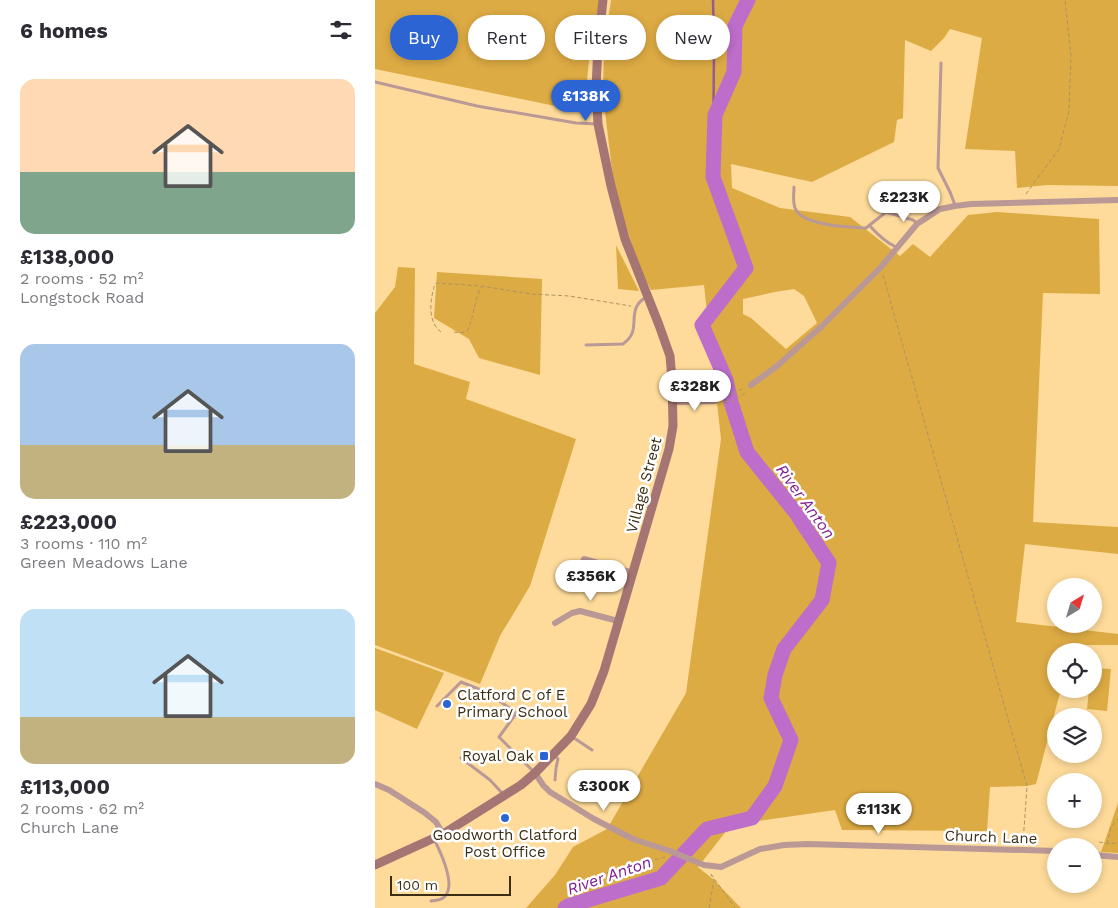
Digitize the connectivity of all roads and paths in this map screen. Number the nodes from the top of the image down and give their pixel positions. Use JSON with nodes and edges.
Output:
{"nodes":[{"id":1,"x":603,"y":0,"type":"edge"},
{"id":2,"x":1065,"y":0,"type":"edge"},
{"id":3,"x":941,"y":63,"type":"dead end"},
{"id":4,"x":375,"y":82,"type":"edge"},
{"id":5,"x":599,"y":124,"type":"junction"},
{"id":6,"x":794,"y":187,"type":"dead end"},
{"id":7,"x":1118,"y":200,"type":"edge"},
{"id":8,"x":1020,"y":202,"type":"junction"},
{"id":9,"x":955,"y":206,"type":"junction"},
{"id":10,"x":917,"y":224,"type":"junction"},
{"id":11,"x":870,"y":226,"type":"junction"},
{"id":12,"x":897,"y":248,"type":"junction"},
{"id":13,"x":881,"y":267,"type":"junction"},
{"id":14,"x":481,"y":286,"type":"junction"},
{"id":15,"x":648,"y":296,"type":"junction"},
{"id":16,"x":636,"y":308,"type":"junction"},
{"id":17,"x":441,"y":332,"type":"dead end"},
{"id":18,"x":455,"y":332,"type":"dead end"},
{"id":19,"x":586,"y":345,"type":"dead end"},
{"id":20,"x":753,"y":384,"type":"junction"},
{"id":21,"x":715,"y":401,"type":"junction"},
{"id":22,"x":673,"y":402,"type":"junction"},
{"id":23,"x":633,"y":573,"type":"junction"},
{"id":24,"x":574,"y":582,"type":"dead end"},
{"id":25,"x":618,"y":621,"type":"junction"},
{"id":26,"x":555,"y":623,"type":"dead end"},
{"id":27,"x":437,"y":706,"type":"dead end"},
{"id":28,"x":571,"y":736,"type":"junction"},
{"id":29,"x":592,"y":750,"type":"dead end"},
{"id":30,"x":553,"y":754,"type":"junction"},
{"id":31,"x":461,"y":758,"type":"dead end"},
{"id":32,"x":535,"y":773,"type":"junction"},
{"id":33,"x":555,"y":780,"type":"dead end"},
{"id":34,"x":375,"y":784,"type":"edge"},
{"id":35,"x":505,"y":795,"type":"junction"},
{"id":36,"x":1118,"y":819,"type":"edge"},
{"id":37,"x":443,"y":834,"type":"junction"},
{"id":38,"x":434,"y":838,"type":"junction"},
{"id":39,"x":1118,"y":842,"type":"edge"},
{"id":40,"x":1102,"y":843,"type":"edge"},
{"id":41,"x":1107,"y":844,"type":"junction"},
{"id":42,"x":1022,"y":850,"type":"junction"},
{"id":43,"x":670,"y":851,"type":"junction"},
{"id":44,"x":1047,"y":851,"type":"edge"},
{"id":45,"x":1102,"y":856,"type":"edge"},
{"id":46,"x":1118,"y":857,"type":"edge"},
{"id":47,"x":375,"y":865,"type":"edge"},
{"id":48,"x":704,"y":865,"type":"junction"},
{"id":49,"x":587,"y":881,"type":"dead end"},
{"id":50,"x":431,"y":901,"type":"dead end"},
{"id":51,"x":709,"y":908,"type":"edge"},
{"id":52,"x":735,"y":908,"type":"edge"}],
"edges":[{"from":1,"to":5,"type":"street","name":"Village Street"},
{"from":2,"to":8,"type":"path"},
{"from":3,"to":9,"type":"lane"},
{"from":4,"to":5,"type":"lane"},
{"from":5,"to":15,"type":"street","name":"Village Street"},
{"from":6,"to":11,"type":"lane"},
{"from":7,"to":8,"type":"street"},
{"from":8,"to":9,"type":"street"},
{"from":9,"to":10,"type":"street"},
{"from":10,"to":11,"type":"lane"},
{"from":10,"to":12,"type":"street"},
{"from":11,"to":12,"type":"lane"},
{"from":12,"to":13,"type":"street"},
{"from":13,"to":20,"type":"street"},
{"from":13,"to":42,"type":"path"},
{"from":14,"to":16,"type":"path"},
{"from":14,"to":17,"type":"path"},
{"from":14,"to":18,"type":"path"},
{"from":15,"to":16,"type":"lane"},
{"from":15,"to":22,"type":"street","name":"Village Street"},
{"from":16,"to":19,"type":"lane"},
{"from":20,"to":21,"type":"path"},
{"from":20,"to":21,"type":"path"},
{"from":21,"to":22,"type":"street"},
{"from":22,"to":23,"type":"street","name":"Village Street"},
{"from":23,"to":24,"type":"street"},
{"from":23,"to":25,"type":"street","name":"Village Street"},
{"from":25,"to":26,"type":"street"},
{"from":25,"to":28,"type":"street","name":"Village Street"},
{"from":27,"to":32,"type":"lane"},
{"from":28,"to":29,"type":"lane"},
{"from":28,"to":30,"type":"street","name":"Village Street"},
{"from":30,"to":32,"type":"street","name":"Village Street"},
{"from":30,"to":33,"type":"lane"},
{"from":31,"to":35,"type":"lane"},
{"from":32,"to":35,"type":"street","name":"Village Street"},
{"from":32,"to":43,"type":"street","name":"Church Lane"},
{"from":34,"to":37,"type":"street"},
{"from":35,"to":37,"type":"street","name":"Village Street"},
{"from":36,"to":41,"type":"path"},
{"from":37,"to":38,"type":"street","name":"Village Street"},
{"from":38,"to":47,"type":"street","name":"Village Street"},
{"from":38,"to":50,"type":"lane"},
{"from":39,"to":41,"type":"path"},
{"from":40,"to":41,"type":"path"},
{"from":42,"to":44,"type":"street","name":"Church Lane"},
{"from":42,"to":48,"type":"street","name":"Church Lane"},
{"from":43,"to":48,"type":"street","name":"Church Lane"},
{"from":43,"to":49,"type":"path"},
{"from":45,"to":46,"type":"street"},
{"from":48,"to":51,"type":"path"},
{"from":48,"to":52,"type":"path"}]}
